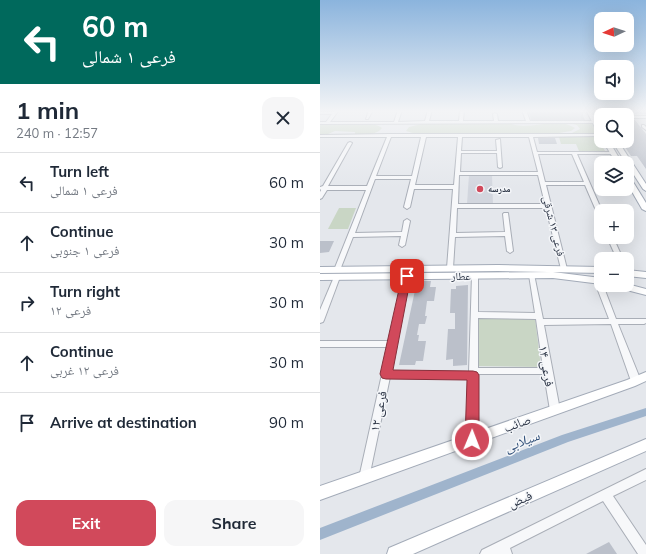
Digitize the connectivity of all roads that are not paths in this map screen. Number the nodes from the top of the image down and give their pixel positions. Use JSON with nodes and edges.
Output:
{"nodes":[{"id":1,"x":390,"y":135,"type":"edge"},
{"id":2,"x":424,"y":135,"type":"edge"},
{"id":3,"x":460,"y":135,"type":"edge"},
{"id":4,"x":531,"y":135,"type":"edge"},
{"id":5,"x":320,"y":136,"type":"edge"},
{"id":6,"x":370,"y":136,"type":"edge"},
{"id":7,"x":498,"y":140,"type":"dead end"},
{"id":8,"x":350,"y":143,"type":"dead end"},
{"id":9,"x":610,"y":148,"type":"edge"},
{"id":10,"x":620,"y":148,"type":"edge"},
{"id":11,"x":459,"y":152,"type":"junction"},
{"id":12,"x":499,"y":152,"type":"junction"},
{"id":13,"x":536,"y":153,"type":"junction"},
{"id":14,"x":574,"y":153,"type":"junction"},
{"id":15,"x":613,"y":153,"type":"junction"},
{"id":16,"x":615,"y":156,"type":"edge"},
{"id":17,"x":500,"y":167,"type":"dead end"},
{"id":18,"x":541,"y":173,"type":"junction"},
{"id":19,"x":457,"y":174,"type":"junction"},
{"id":20,"x":414,"y":177,"type":"junction"},
{"id":21,"x":373,"y":178,"type":"junction"},
{"id":22,"x":587,"y":183,"type":"junction"},
{"id":23,"x":543,"y":184,"type":"junction"},
{"id":24,"x":412,"y":187,"type":"junction"},
{"id":25,"x":456,"y":187,"type":"junction"},
{"id":26,"x":322,"y":188,"type":"edge"},
{"id":27,"x":369,"y":188,"type":"junction"},
{"id":28,"x":634,"y":189,"type":"edge"},
{"id":29,"x":646,"y":189,"type":"edge"},
{"id":30,"x":320,"y":196,"type":"edge"},
{"id":31,"x":596,"y":204,"type":"edge"},
{"id":32,"x":455,"y":206,"type":"junction"},
{"id":33,"x":549,"y":206,"type":"junction"},
{"id":34,"x":407,"y":207,"type":"dead end"},
{"id":35,"x":646,"y":209,"type":"edge"},
{"id":36,"x":506,"y":214,"type":"dead end"},
{"id":37,"x":407,"y":221,"type":"dead end"},
{"id":38,"x":404,"y":234,"type":"junction"},
{"id":39,"x":508,"y":234,"type":"junction"},
{"id":40,"x":351,"y":235,"type":"junction"},
{"id":41,"x":453,"y":235,"type":"junction"},
{"id":42,"x":402,"y":244,"type":"dead end"},
{"id":43,"x":510,"y":251,"type":"dead end"},
{"id":44,"x":450,"y":268,"type":"junction"},
{"id":45,"x":564,"y":268,"type":"junction"},
{"id":46,"x":320,"y":270,"type":"edge"},
{"id":47,"x":594,"y":270,"type":"edge"},
{"id":48,"x":511,"y":272,"type":"junction"},
{"id":49,"x":337,"y":274,"type":"junction"},
{"id":50,"x":634,"y":274,"type":"edge"},
{"id":51,"x":532,"y":275,"type":"junction"},
{"id":52,"x":646,"y":275,"type":"edge"},
{"id":53,"x":407,"y":276,"type":"junction"},
{"id":54,"x":475,"y":276,"type":"junction"},
{"id":55,"x":320,"y":277,"type":"edge"},
{"id":56,"x":594,"y":280,"type":"edge"},
{"id":57,"x":634,"y":289,"type":"edge"},
{"id":58,"x":603,"y":292,"type":"edge"},
{"id":59,"x":646,"y":292,"type":"edge"},
{"id":60,"x":323,"y":304,"type":"edge"},
{"id":61,"x":474,"y":315,"type":"junction"},
{"id":62,"x":540,"y":319,"type":"junction"},
{"id":63,"x":320,"y":320,"type":"edge"},
{"id":64,"x":644,"y":321,"type":"dead end"},
{"id":65,"x":613,"y":322,"type":"junction"},
{"id":66,"x":320,"y":344,"type":"edge"},
{"id":67,"x":392,"y":344,"type":"junction"},
{"id":68,"x":548,"y":371,"type":"junction"},
{"id":69,"x":473,"y":373,"type":"junction"},
{"id":70,"x":386,"y":374,"type":"junction"},
{"id":71,"x":641,"y":378,"type":"edge"},
{"id":72,"x":555,"y":410,"type":"junction"},
{"id":73,"x":472,"y":440,"type":"junction"},
{"id":74,"x":646,"y":445,"type":"edge"},
{"id":75,"x":646,"y":474,"type":"edge"},
{"id":76,"x":364,"y":478,"type":"junction"},
{"id":77,"x":320,"y":493,"type":"edge"},
{"id":78,"x":605,"y":495,"type":"junction"},
{"id":79,"x":504,"y":550,"type":"edge"},
{"id":80,"x":395,"y":554,"type":"edge"},
{"id":81,"x":486,"y":554,"type":"edge"},
{"id":82,"x":645,"y":554,"type":"edge"}],
"edges":[{"from":1,"to":21,"type":"street"},
{"from":2,"to":20,"type":"street"},
{"from":3,"to":11,"type":"street"},
{"from":4,"to":13,"type":"street","name":"فرعی ۱۳ شرقی"},
{"from":5,"to":6,"type":"street"},
{"from":7,"to":12,"type":"street"},
{"from":8,"to":26,"type":"street"},
{"from":9,"to":15,"type":"main road"},
{"from":10,"to":29,"type":"main road"},
{"from":11,"to":12,"type":"street"},
{"from":11,"to":19,"type":"street"},
{"from":12,"to":17,"type":"street"},
{"from":13,"to":14,"type":"street"},
{"from":13,"to":18,"type":"street","name":"فرعی ۱۳ شرقی"},
{"from":14,"to":15,"type":"street"},
{"from":14,"to":22,"type":"street"},
{"from":15,"to":16,"type":"main road"},
{"from":18,"to":19,"type":"street"},
{"from":18,"to":23,"type":"street","name":"فرعی ۱۳ شرقی"},
{"from":19,"to":25,"type":"street"},
{"from":20,"to":21,"type":"street"},
{"from":20,"to":24,"type":"street"},
{"from":21,"to":27,"type":"street"},
{"from":22,"to":23,"type":"street"},
{"from":22,"to":31,"type":"street"},
{"from":23,"to":33,"type":"street","name":"فرعی ۱۳ شرقی"},
{"from":24,"to":25,"type":"street"},
{"from":24,"to":34,"type":"street"},
{"from":25,"to":32,"type":"street"},
{"from":26,"to":27,"type":"street"},
{"from":26,"to":30,"type":"street"},
{"from":27,"to":40,"type":"street"},
{"from":28,"to":35,"type":"main road"},
{"from":32,"to":33,"type":"street"},
{"from":32,"to":41,"type":"street"},
{"from":33,"to":45,"type":"street","name":"فرعی ۱۳ شرقی"},
{"from":36,"to":39,"type":"street"},
{"from":37,"to":38,"type":"street"},
{"from":38,"to":40,"type":"street"},
{"from":38,"to":42,"type":"street"},
{"from":39,"to":41,"type":"street"},
{"from":39,"to":43,"type":"street"},
{"from":40,"to":49,"type":"street"},
{"from":41,"to":44,"type":"street"},
{"from":44,"to":48,"type":"main road","name":"عطار"},
{"from":44,"to":49,"type":"main road","name":"عطار"},
{"from":45,"to":47,"type":"main road","name":"عطار"},
{"from":45,"to":48,"type":"main road","name":"عطار"},
{"from":46,"to":49,"type":"main road","name":"عطار"},
{"from":48,"to":51,"type":"main road","name":"عطار"},
{"from":48,"to":54,"type":"main road","name":"عطار"},
{"from":49,"to":53,"type":"main road","name":"عطار"},
{"from":49,"to":55,"type":"main road","name":"عطار"},
{"from":49,"to":60,"type":"street"},
{"from":50,"to":52,"type":"main road"},
{"from":51,"to":56,"type":"main road","name":"عطار"},
{"from":51,"to":62,"type":"street","name":"فرعی ۱۴"},
{"from":53,"to":54,"type":"main road","name":"عطار"},
{"from":53,"to":67,"type":"street","name":"فرعی ۱۲"},
{"from":54,"to":61,"type":"street"},
{"from":57,"to":59,"type":"main road"},
{"from":58,"to":65,"type":"street"},
{"from":60,"to":63,"type":"street"},
{"from":61,"to":62,"type":"street"},
{"from":61,"to":69,"type":"street"},
{"from":62,"to":65,"type":"street"},
{"from":62,"to":68,"type":"street","name":"فرعی ۱۴"},
{"from":64,"to":65,"type":"street"},
{"from":65,"to":71,"type":"street"},
{"from":66,"to":67,"type":"street"},
{"from":67,"to":70,"type":"street","name":"فرعی ۱۲"},
{"from":68,"to":69,"type":"street"},
{"from":68,"to":72,"type":"street","name":"فرعی ۱۴"},
{"from":69,"to":70,"type":"street"},
{"from":69,"to":73,"type":"street"},
{"from":70,"to":76,"type":"street","name":"فرعی ۱۲"},
{"from":71,"to":72,"type":"main road","name":"صائب"},
{"from":72,"to":73,"type":"main road","name":"صائب"},
{"from":73,"to":76,"type":"main road","name":"صائب"},
{"from":74,"to":80,"type":"main road","name":"فیض"},
{"from":75,"to":78,"type":"street"},
{"from":76,"to":77,"type":"main road","name":"صائب"},
{"from":78,"to":79,"type":"street"},
{"from":78,"to":82,"type":"street"},
{"from":79,"to":81,"type":"street"}]}
